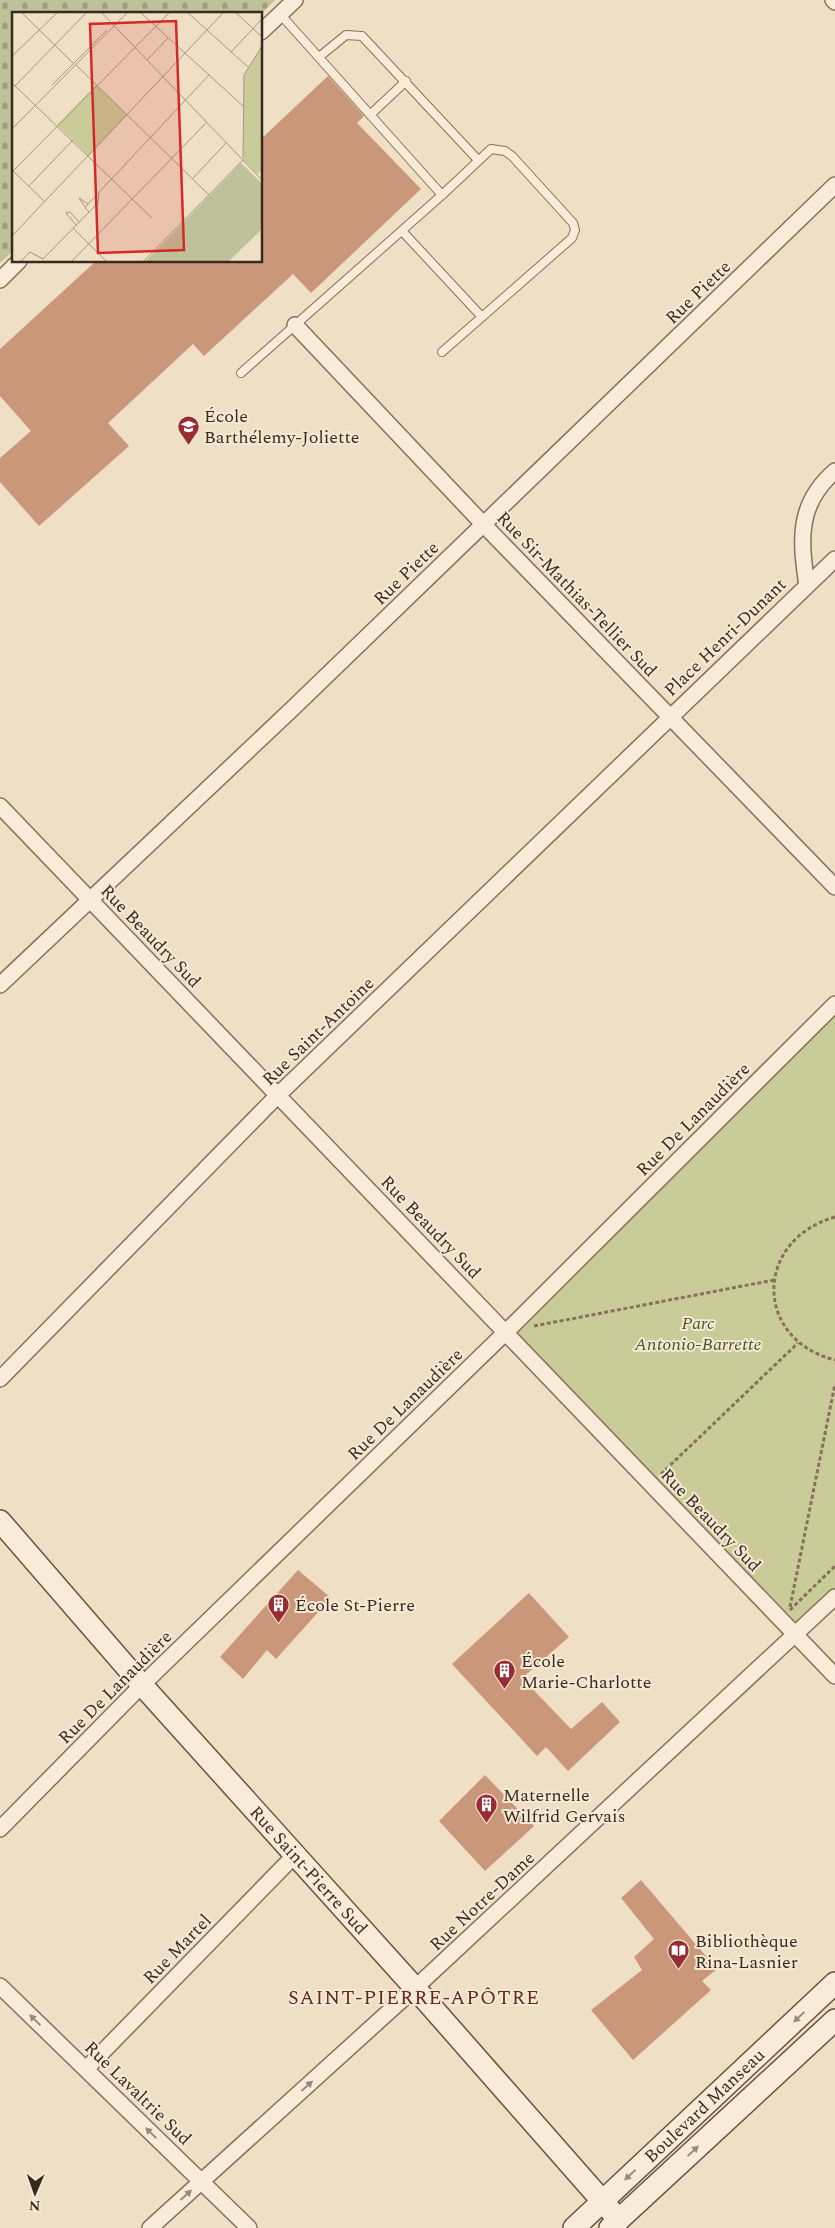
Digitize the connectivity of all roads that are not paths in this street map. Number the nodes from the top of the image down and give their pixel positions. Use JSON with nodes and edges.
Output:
{"nodes":[{"id":1,"x":295,"y":0,"type":"edge"},
{"id":2,"x":280,"y":14,"type":"junction"},
{"id":3,"x":262,"y":31,"type":"edge"},
{"id":4,"x":319,"y":58,"type":"junction"},
{"id":5,"x":406,"y":81,"type":"junction"},
{"id":6,"x":370,"y":115,"type":"junction"},
{"id":7,"x":478,"y":160,"type":"junction"},
{"id":8,"x":835,"y":185,"type":"edge"},
{"id":9,"x":442,"y":195,"type":"junction"},
{"id":10,"x":402,"y":231,"type":"junction"},
{"id":11,"x":18,"y":262,"type":"edge"},
{"id":12,"x":0,"y":280,"type":"edge"},
{"id":13,"x":482,"y":317,"type":"junction"},
{"id":14,"x":295,"y":325,"type":"junction"},
{"id":15,"x":442,"y":352,"type":"dead end"},
{"id":16,"x":241,"y":373,"type":"dead end"},
{"id":17,"x":835,"y":471,"type":"edge"},
{"id":18,"x":483,"y":524,"type":"junction"},
{"id":19,"x":835,"y":559,"type":"edge"},
{"id":20,"x":807,"y":586,"type":"junction"},
{"id":21,"x":670,"y":716,"type":"junction"},
{"id":22,"x":0,"y":806,"type":"edge"},
{"id":23,"x":835,"y":887,"type":"edge"},
{"id":24,"x":90,"y":900,"type":"junction"},
{"id":25,"x":0,"y":985,"type":"edge"},
{"id":26,"x":835,"y":1004,"type":"edge"},
{"id":27,"x":278,"y":1095,"type":"junction"},
{"id":28,"x":506,"y":1332,"type":"junction"},
{"id":29,"x":0,"y":1379,"type":"edge"},
{"id":30,"x":0,"y":1521,"type":"edge"},
{"id":31,"x":835,"y":1597,"type":"edge"},
{"id":32,"x":795,"y":1635,"type":"junction"},
{"id":33,"x":835,"y":1676,"type":"edge"},
{"id":34,"x":142,"y":1685,"type":"junction"},
{"id":35,"x":0,"y":1829,"type":"edge"},
{"id":36,"x":296,"y":1855,"type":"junction"},
{"id":37,"x":835,"y":1983,"type":"edge"},
{"id":38,"x":0,"y":1986,"type":"edge"},
{"id":39,"x":415,"y":1988,"type":"junction"},
{"id":40,"x":835,"y":2020,"type":"edge"},
{"id":41,"x":86,"y":2069,"type":"junction"},
{"id":42,"x":202,"y":2182,"type":"junction"},
{"id":43,"x":602,"y":2201,"type":"junction"},
{"id":44,"x":618,"y":2225,"type":"edge"},
{"id":45,"x":150,"y":2228,"type":"edge"},
{"id":46,"x":249,"y":2228,"type":"edge"},
{"id":47,"x":574,"y":2228,"type":"edge"}],
"edges":[{"from":1,"to":2,"type":"street"},
{"from":2,"to":3,"type":"street"},
{"from":2,"to":4,"type":"lane"},
{"from":4,"to":5,"type":"lane"},
{"from":4,"to":6,"type":"lane"},
{"from":5,"to":6,"type":"lane"},
{"from":5,"to":7,"type":"lane"},
{"from":6,"to":9,"type":"lane"},
{"from":7,"to":9,"type":"lane"},
{"from":7,"to":13,"type":"lane"},
{"from":8,"to":18,"type":"street","name":"Rue Piette"},
{"from":9,"to":10,"type":"lane"},
{"from":10,"to":13,"type":"lane"},
{"from":10,"to":14,"type":"lane"},
{"from":11,"to":12,"type":"street"},
{"from":13,"to":15,"type":"lane"},
{"from":14,"to":16,"type":"lane"},
{"from":14,"to":18,"type":"street","name":"Rue Sir-Mathias-Tellier Sud"},
{"from":17,"to":20,"type":"street","name":"Place Henri-Dunant"},
{"from":18,"to":21,"type":"street","name":"Rue Sir-Mathias-Tellier Sud"},
{"from":18,"to":24,"type":"street","name":"Rue Piette"},
{"from":19,"to":20,"type":"street","name":"Place Henri-Dunant"},
{"from":20,"to":21,"type":"street","name":"Place Henri-Dunant"},
{"from":21,"to":23,"type":"street","name":"Rue Sir-Mathias-Tellier Sud"},
{"from":21,"to":27,"type":"street","name":"Rue Saint-Antoine"},
{"from":22,"to":24,"type":"street","name":"Rue Beaudry Sud"},
{"from":24,"to":25,"type":"street","name":"Rue Piette"},
{"from":24,"to":27,"type":"street","name":"Rue Beaudry Sud"},
{"from":26,"to":28,"type":"street","name":"Rue De Lanaudière"},
{"from":27,"to":28,"type":"street","name":"Rue Beaudry Sud"},
{"from":27,"to":29,"type":"street","name":"Rue Saint-Antoine"},
{"from":28,"to":32,"type":"street","name":"Rue Beaudry Sud"},
{"from":28,"to":34,"type":"street","name":"Rue De Lanaudière"},
{"from":30,"to":34,"type":"street","name":"Rue Saint-Pierre Sud"},
{"from":31,"to":32,"type":"street","name":"Rue Notre-Dame"},
{"from":32,"to":33,"type":"street","name":"Rue Beaudry Sud"},
{"from":32,"to":39,"type":"street","name":"Rue Notre-Dame"},
{"from":34,"to":35,"type":"street","name":"Rue De Lanaudière"},
{"from":34,"to":36,"type":"street","name":"Rue Saint-Pierre Sud"},
{"from":36,"to":39,"type":"street","name":"Rue Saint-Pierre Sud"},
{"from":36,"to":41,"type":"street","name":"Rue Martel"},
{"from":37,"to":43,"type":"street","name":"Boulevard Manseau","one_way":true},
{"from":41,"to":38,"type":"street","name":"Rue Lavaltrie Sud","one_way":true},
{"from":42,"to":39,"type":"street","name":"Rue Notre-Dame","one_way":true},
{"from":39,"to":43,"type":"street","name":"Rue Saint-Pierre Sud"},
{"from":44,"to":40,"type":"street","name":"Boulevard Manseau","one_way":true},
{"from":42,"to":41,"type":"street","name":"Rue Lavaltrie Sud","one_way":true},
{"from":45,"to":42,"type":"street","name":"Rue Notre-Dame","one_way":true},
{"from":42,"to":46,"type":"street","name":"Rue Lavaltrie Sud"},
{"from":43,"to":44,"type":"street","name":"Rue Saint-Pierre Sud"},
{"from":43,"to":47,"type":"street","name":"Boulevard Manseau"}]}
